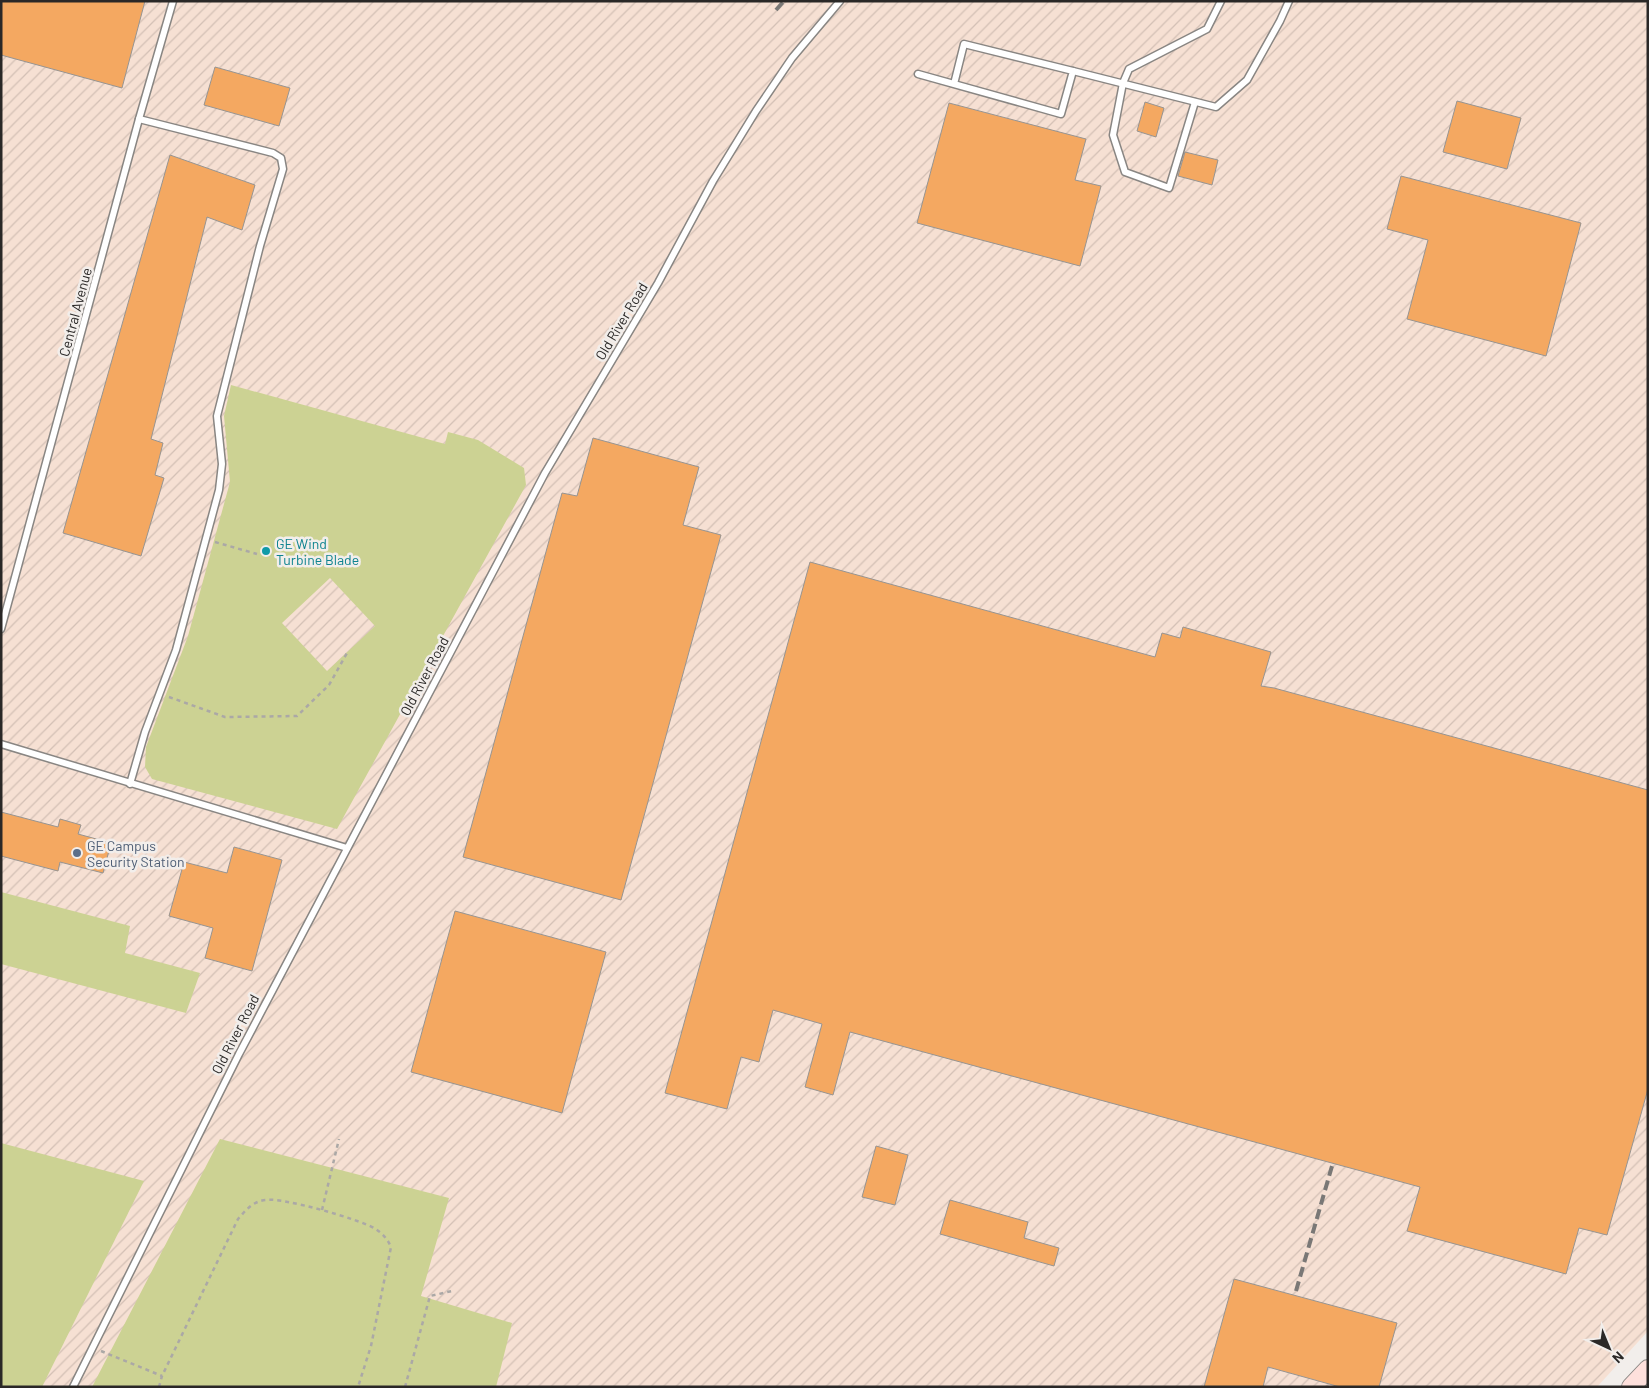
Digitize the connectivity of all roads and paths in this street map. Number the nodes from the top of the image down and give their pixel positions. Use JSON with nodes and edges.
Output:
{"nodes":[{"id":1,"x":173,"y":1,"type":"edge"},
{"id":2,"x":840,"y":1,"type":"edge"},
{"id":3,"x":1221,"y":1,"type":"edge"},
{"id":4,"x":1289,"y":1,"type":"edge"},
{"id":5,"x":1073,"y":71,"type":"junction"},
{"id":6,"x":918,"y":74,"type":"dead end"},
{"id":7,"x":1124,"y":83,"type":"junction"},
{"id":8,"x":954,"y":84,"type":"junction"},
{"id":9,"x":1195,"y":102,"type":"junction"},
{"id":10,"x":139,"y":119,"type":"junction"},
{"id":11,"x":205,"y":540,"type":"junction"},
{"id":12,"x":257,"y":554,"type":"dead end"},
{"id":13,"x":2,"y":626,"type":"edge"},
{"id":14,"x":347,"y":653,"type":"dead end"},
{"id":15,"x":160,"y":694,"type":"junction"},
{"id":16,"x":1,"y":744,"type":"edge"},
{"id":17,"x":130,"y":784,"type":"junction"},
{"id":18,"x":347,"y":848,"type":"junction"},
{"id":19,"x":339,"y":1139,"type":"dead end"},
{"id":20,"x":322,"y":1210,"type":"junction"},
{"id":21,"x":452,"y":1291,"type":"dead end"},
{"id":22,"x":92,"y":1348,"type":"junction"},
{"id":23,"x":1648,"y":1369,"type":"edge"},
{"id":24,"x":162,"y":1376,"type":"junction"},
{"id":25,"x":73,"y":1387,"type":"edge"},
{"id":26,"x":159,"y":1387,"type":"edge"},
{"id":27,"x":358,"y":1387,"type":"edge"},
{"id":28,"x":405,"y":1387,"type":"edge"},
{"id":29,"x":1631,"y":1387,"type":"edge"}],
"edges":[{"from":1,"to":10,"type":"lane","name":"Central Avenue"},
{"from":2,"to":18,"type":"lane","name":"Old River Road"},
{"from":3,"to":7,"type":"lane"},
{"from":4,"to":9,"type":"lane"},
{"from":5,"to":7,"type":"lane"},
{"from":5,"to":8,"type":"lane"},
{"from":5,"to":8,"type":"lane"},
{"from":6,"to":8,"type":"lane"},
{"from":7,"to":9,"type":"lane"},
{"from":7,"to":9,"type":"lane"},
{"from":10,"to":11,"type":"lane"},
{"from":10,"to":13,"type":"lane","name":"Central Avenue"},
{"from":11,"to":12,"type":"path"},
{"from":11,"to":15,"type":"lane"},
{"from":14,"to":15,"type":"path"},
{"from":15,"to":17,"type":"lane"},
{"from":16,"to":17,"type":"lane"},
{"from":17,"to":18,"type":"lane"},
{"from":18,"to":22,"type":"lane","name":"Old River Road"},
{"from":19,"to":20,"type":"path"},
{"from":20,"to":24,"type":"path"},
{"from":20,"to":27,"type":"path"},
{"from":21,"to":28,"type":"path"},
{"from":22,"to":24,"type":"path"},
{"from":22,"to":25,"type":"lane","name":"Old River Road"},
{"from":23,"to":29,"type":"main road"},
{"from":24,"to":26,"type":"path"}]}
